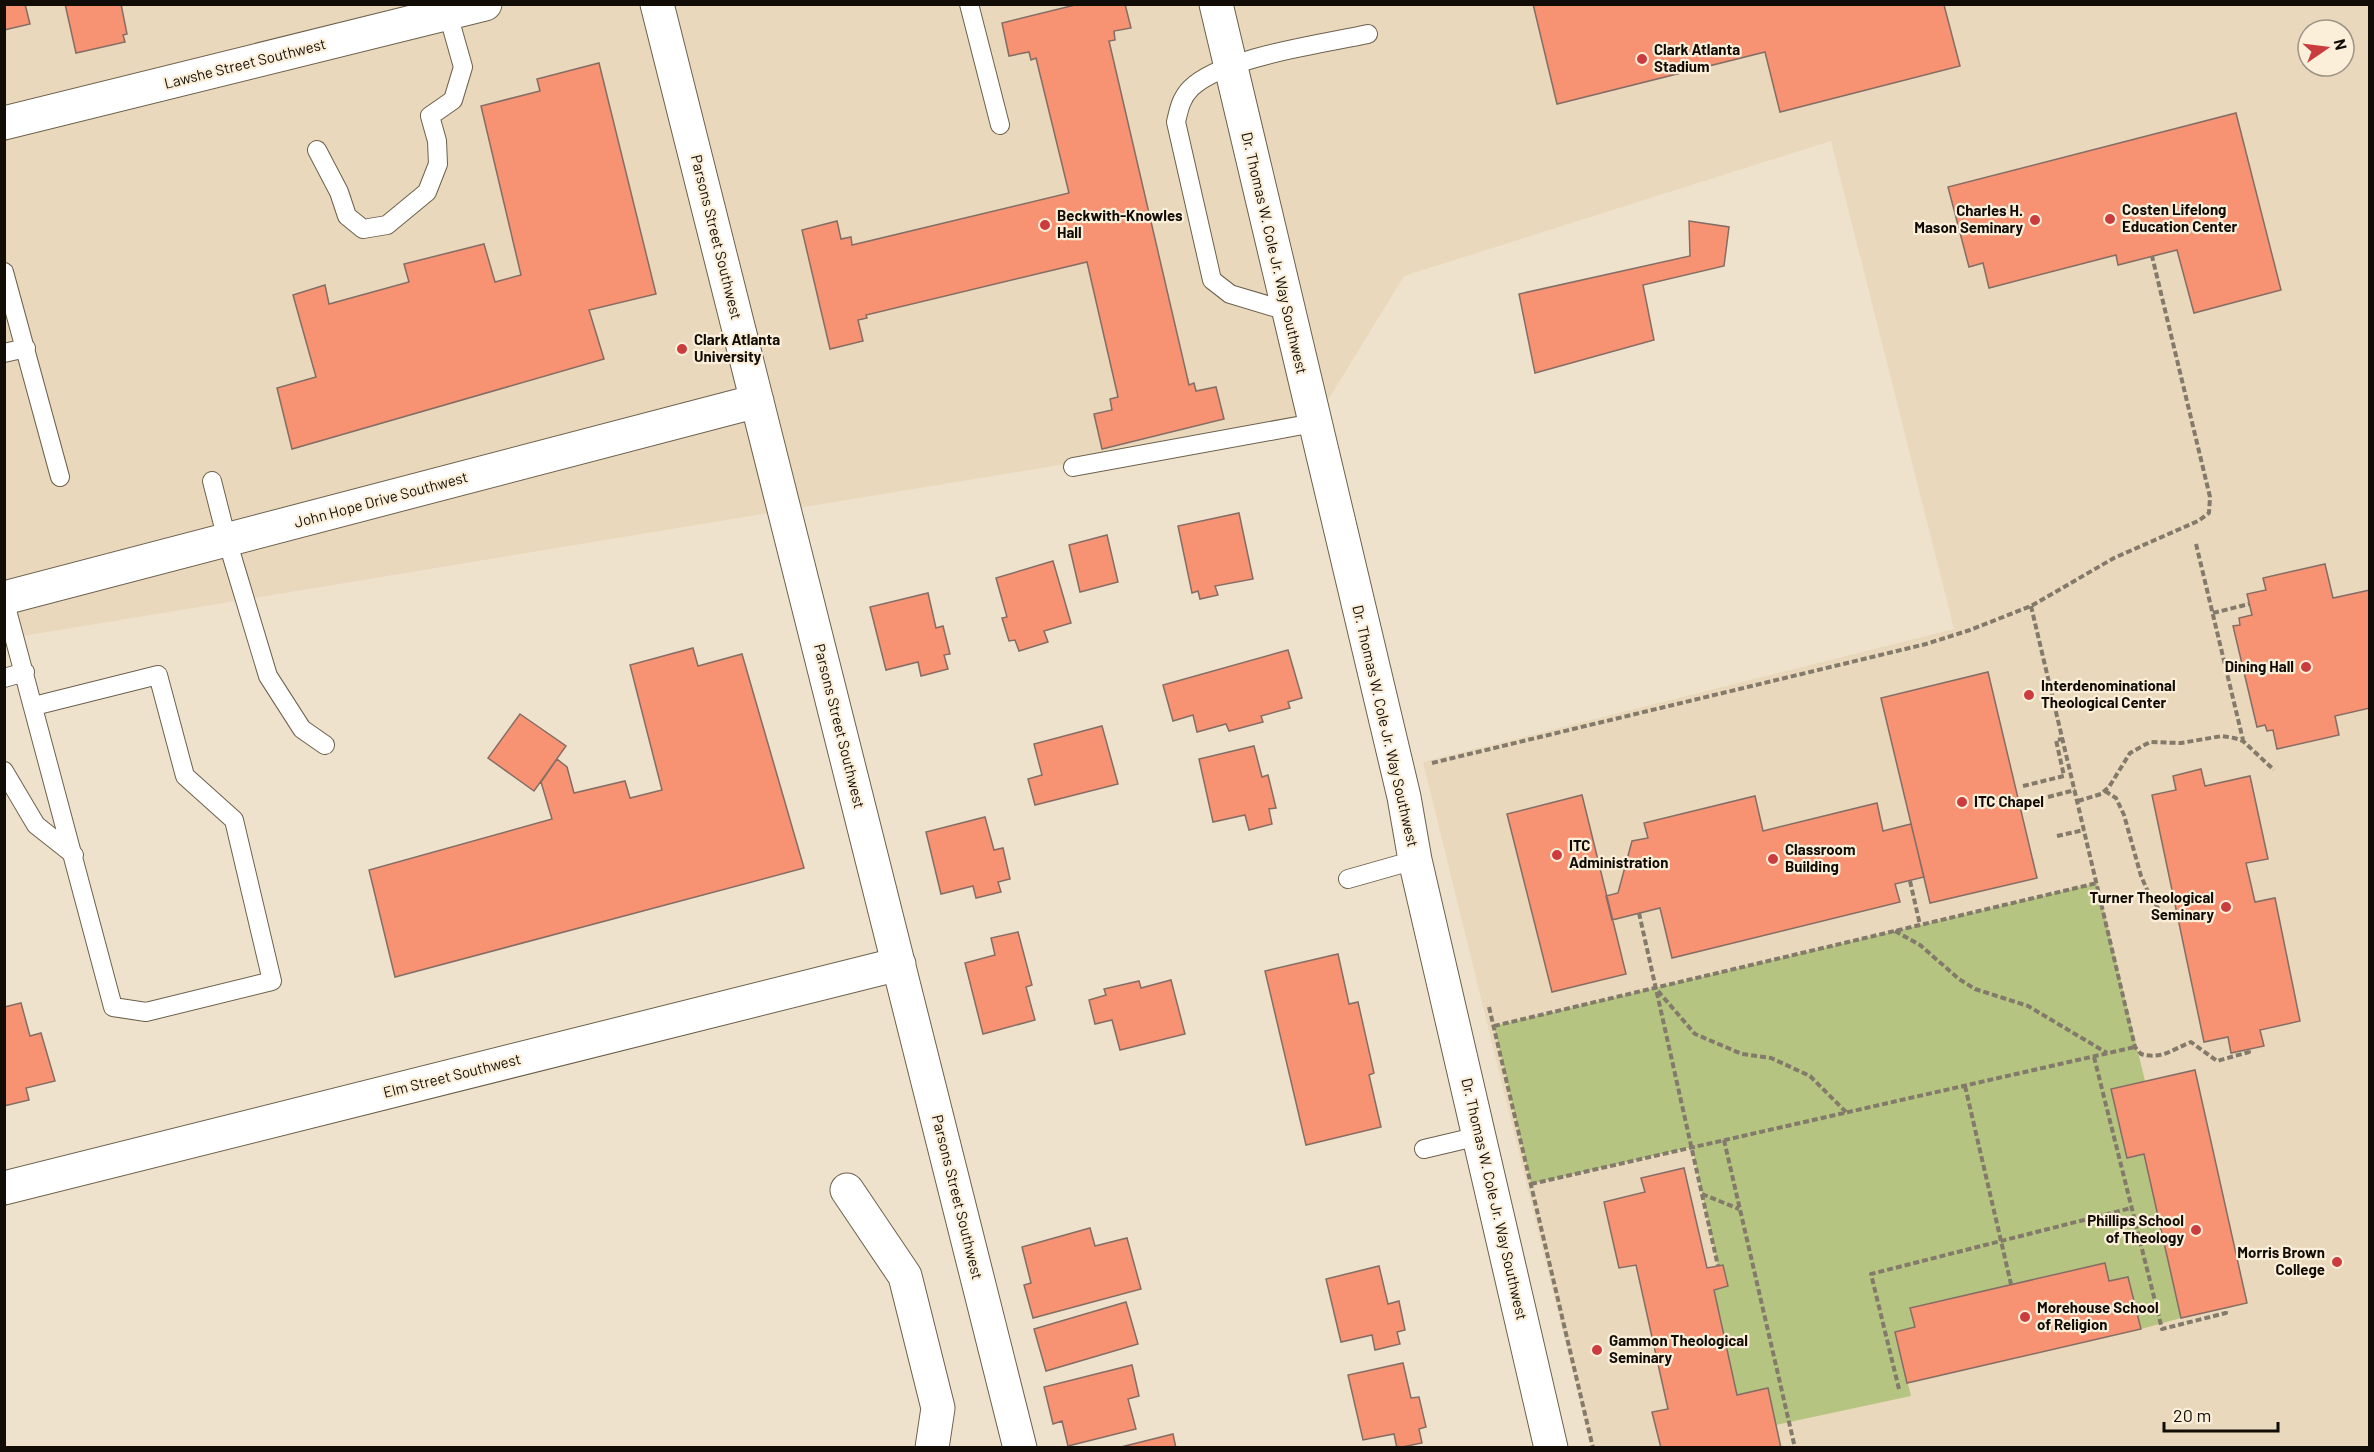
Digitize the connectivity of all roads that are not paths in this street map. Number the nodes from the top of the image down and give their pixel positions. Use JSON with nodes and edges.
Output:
{"nodes":[{"id":1,"x":485,"y":4,"type":"edge"},
{"id":2,"x":657,"y":4,"type":"edge"},
{"id":3,"x":969,"y":4,"type":"edge"},
{"id":4,"x":1216,"y":4,"type":"edge"},
{"id":5,"x":447,"y":9,"type":"edge"},
{"id":6,"x":1368,"y":34,"type":"dead end"},
{"id":7,"x":1230,"y":65,"type":"junction"},
{"id":8,"x":4,"y":123,"type":"edge"},
{"id":9,"x":1000,"y":125,"type":"dead end"},
{"id":10,"x":317,"y":150,"type":"dead end"},
{"id":11,"x":4,"y":272,"type":"edge"},
{"id":12,"x":1287,"y":311,"type":"junction"},
{"id":13,"x":26,"y":348,"type":"junction"},
{"id":14,"x":4,"y":353,"type":"edge"},
{"id":15,"x":757,"y":401,"type":"junction"},
{"id":16,"x":1314,"y":423,"type":"junction"},
{"id":17,"x":1073,"y":467,"type":"dead end"},
{"id":18,"x":60,"y":477,"type":"dead end"},
{"id":19,"x":212,"y":481,"type":"dead end"},
{"id":20,"x":227,"y":540,"type":"junction"},
{"id":21,"x":4,"y":598,"type":"edge"},
{"id":22,"x":25,"y":672,"type":"junction"},
{"id":23,"x":4,"y":678,"type":"edge"},
{"id":24,"x":34,"y":706,"type":"junction"},
{"id":25,"x":324,"y":744,"type":"dead end"},
{"id":26,"x":4,"y":771,"type":"edge"},
{"id":27,"x":74,"y":855,"type":"junction"},
{"id":28,"x":1415,"y":860,"type":"junction"},
{"id":29,"x":1348,"y":879,"type":"dead end"},
{"id":30,"x":899,"y":964,"type":"junction"},
{"id":31,"x":1479,"y":1136,"type":"junction"},
{"id":32,"x":1424,"y":1149,"type":"dead end"},
{"id":33,"x":4,"y":1188,"type":"edge"},
{"id":34,"x":847,"y":1190,"type":"dead end"},
{"id":35,"x":932,"y":1448,"type":"edge"},
{"id":36,"x":1020,"y":1448,"type":"edge"},
{"id":37,"x":1551,"y":1448,"type":"edge"}],
"edges":[{"from":1,"to":5,"type":"street","name":"Lawshe Street Southwest"},
{"from":2,"to":15,"type":"street","name":"Parsons Street Southwest"},
{"from":3,"to":9,"type":"lane"},
{"from":4,"to":7,"type":"street","name":"Dr. Thomas W. Cole Jr. Way Southwest"},
{"from":5,"to":8,"type":"street","name":"Lawshe Street Southwest"},
{"from":5,"to":10,"type":"lane"},
{"from":6,"to":7,"type":"lane"},
{"from":7,"to":12,"type":"street","name":"Dr. Thomas W. Cole Jr. Way Southwest"},
{"from":7,"to":12,"type":"lane"},
{"from":11,"to":13,"type":"lane"},
{"from":12,"to":16,"type":"street","name":"Dr. Thomas W. Cole Jr. Way Southwest"},
{"from":13,"to":14,"type":"lane"},
{"from":13,"to":18,"type":"lane"},
{"from":15,"to":20,"type":"street","name":"John Hope Drive Southwest"},
{"from":15,"to":30,"type":"street","name":"Parsons Street Southwest"},
{"from":16,"to":17,"type":"lane"},
{"from":16,"to":28,"type":"street","name":"Dr. Thomas W. Cole Jr. Way Southwest"},
{"from":19,"to":20,"type":"lane"},
{"from":20,"to":21,"type":"street","name":"John Hope Drive Southwest"},
{"from":20,"to":25,"type":"lane"},
{"from":21,"to":22,"type":"lane"},
{"from":22,"to":23,"type":"lane"},
{"from":22,"to":24,"type":"lane"},
{"from":24,"to":27,"type":"lane"},
{"from":24,"to":27,"type":"lane"},
{"from":26,"to":27,"type":"lane"},
{"from":28,"to":29,"type":"lane"},
{"from":28,"to":31,"type":"street","name":"Dr. Thomas W. Cole Jr. Way Southwest"},
{"from":30,"to":33,"type":"street","name":"Elm Street Southwest"},
{"from":30,"to":36,"type":"street","name":"Parsons Street Southwest"},
{"from":31,"to":32,"type":"lane"},
{"from":31,"to":37,"type":"street","name":"Dr. Thomas W. Cole Jr. Way Southwest"},
{"from":34,"to":35,"type":"street"}]}
